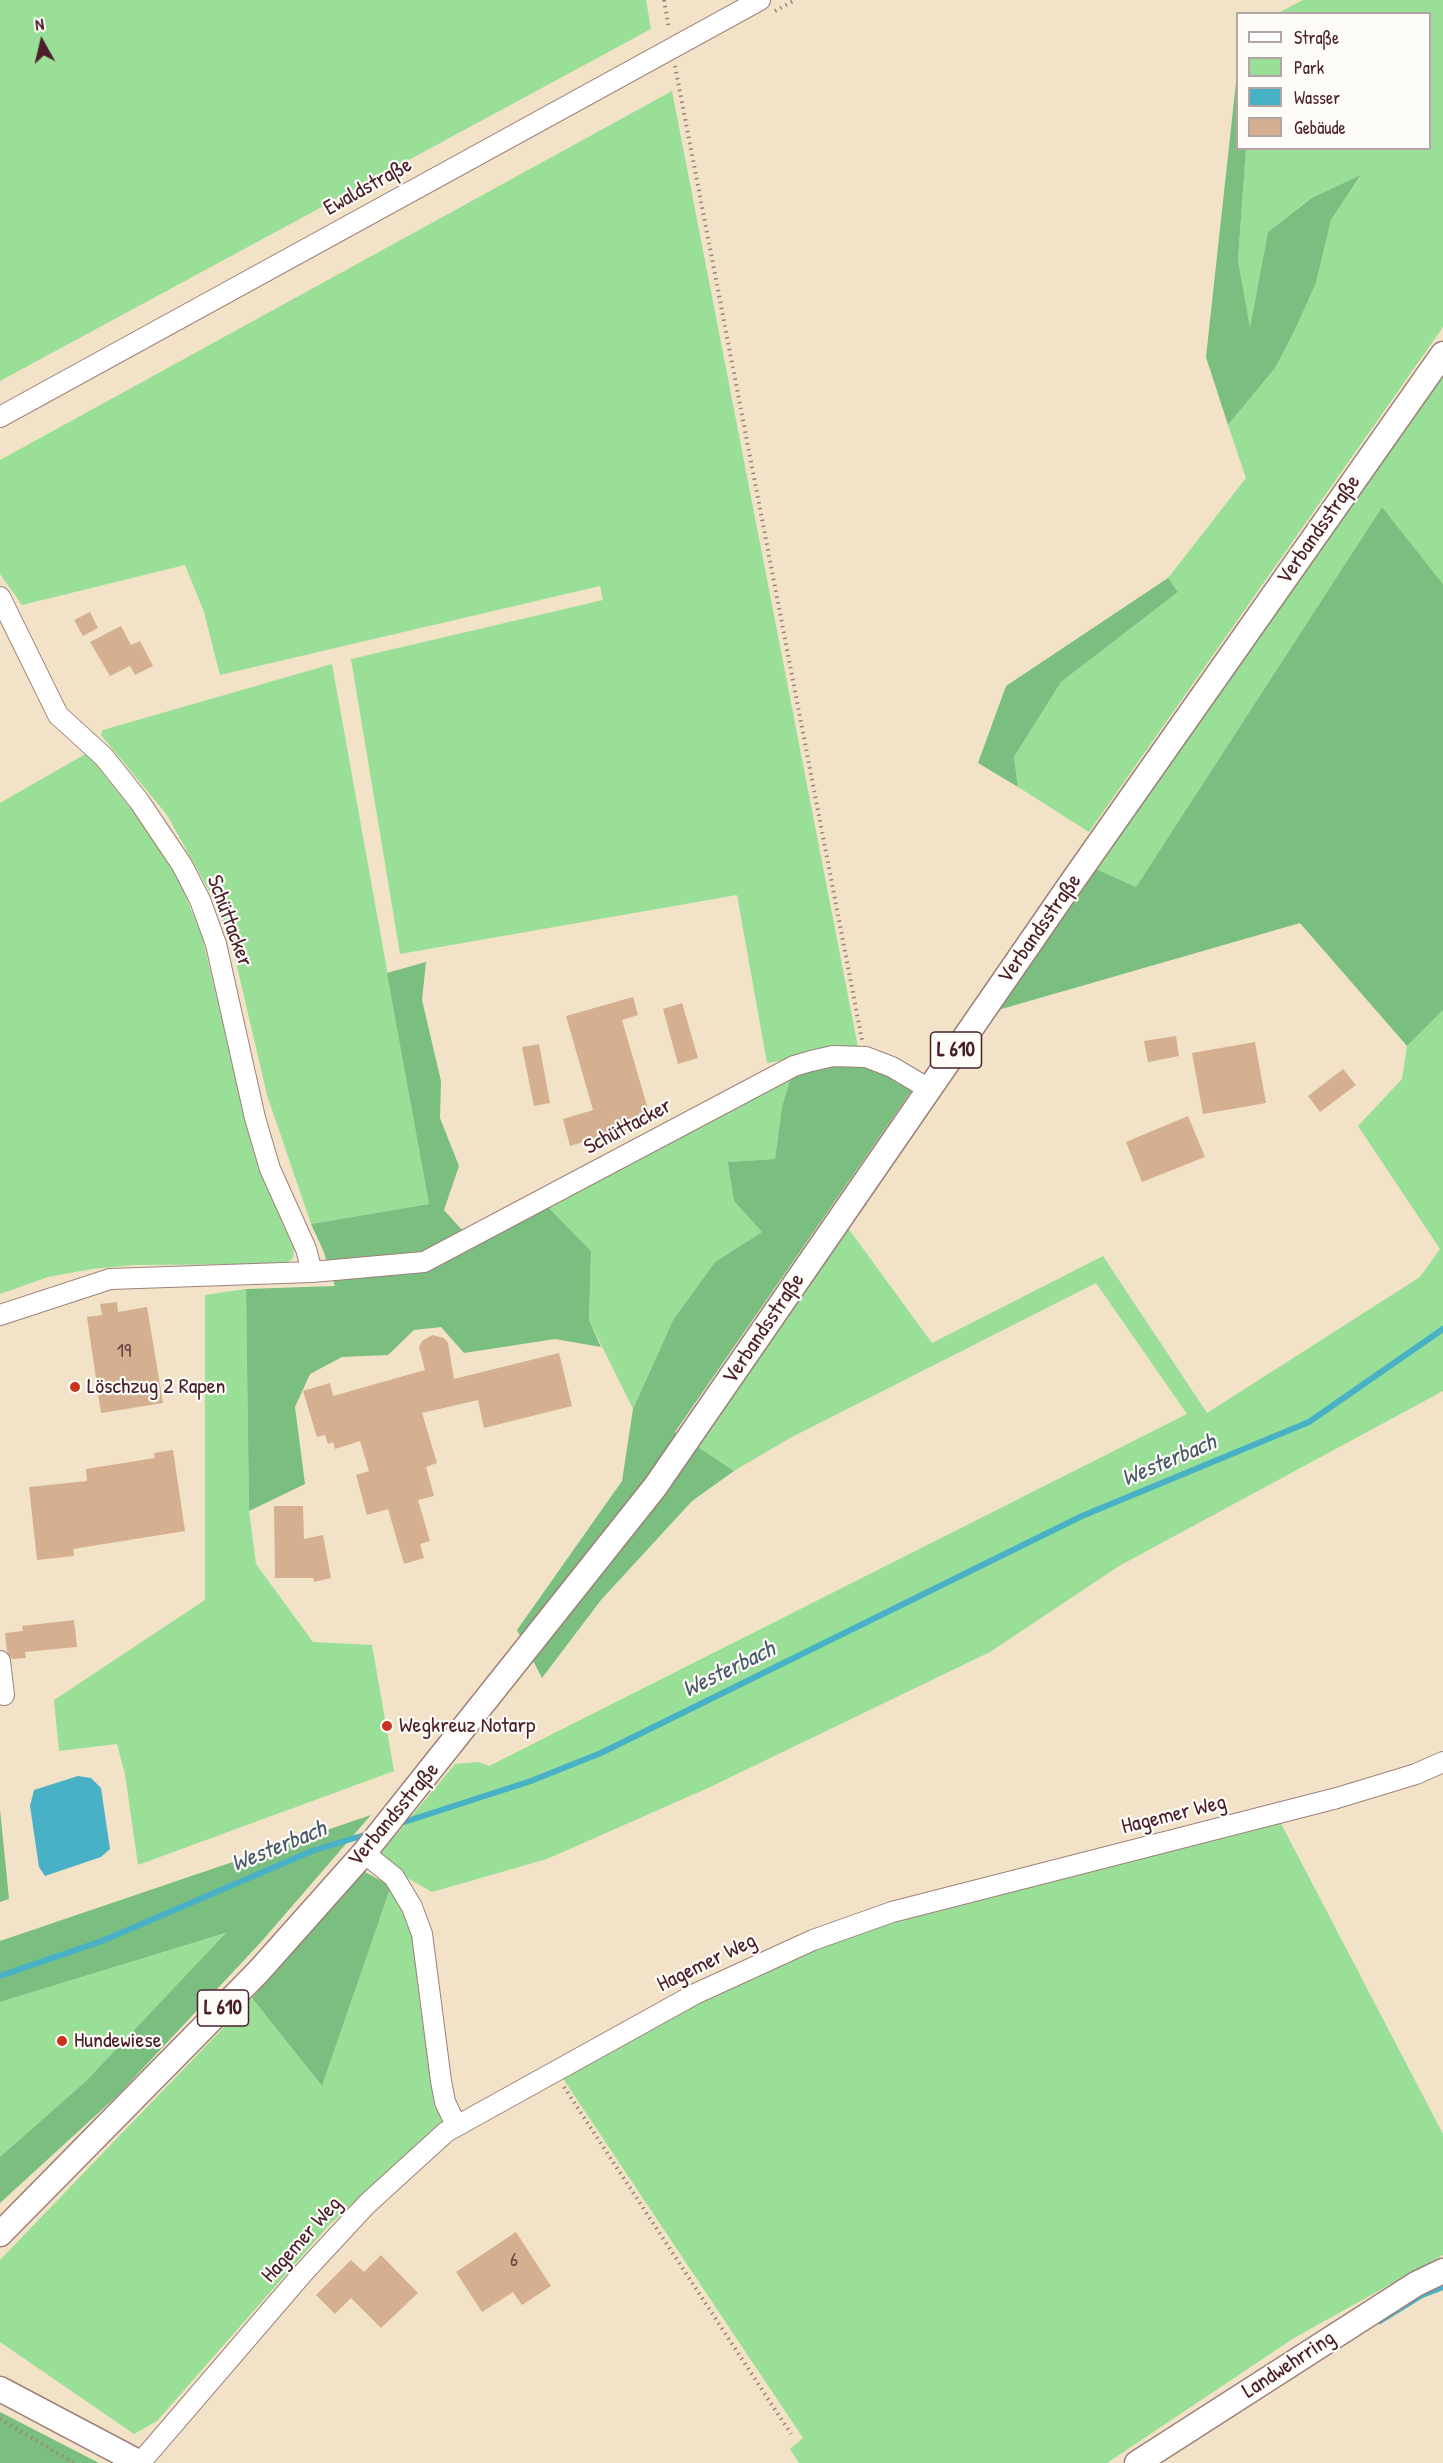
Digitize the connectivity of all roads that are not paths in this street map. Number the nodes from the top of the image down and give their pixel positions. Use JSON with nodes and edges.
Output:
{"nodes":[{"id":1,"x":760,"y":0,"type":"edge"},
{"id":2,"x":1443,"y":354,"type":"edge"},
{"id":3,"x":0,"y":417,"type":"edge"},
{"id":4,"x":0,"y":597,"type":"edge"},
{"id":5,"x":929,"y":1089,"type":"junction"},
{"id":6,"x":312,"y":1272,"type":"junction"},
{"id":7,"x":0,"y":1315,"type":"edge"},
{"id":8,"x":0,"y":1661,"type":"edge"},
{"id":9,"x":4,"y":1695,"type":"dead end"},
{"id":10,"x":1443,"y":1762,"type":"edge"},
{"id":11,"x":370,"y":1844,"type":"junction"},
{"id":12,"x":456,"y":2125,"type":"junction"},
{"id":13,"x":0,"y":2234,"type":"edge"},
{"id":14,"x":1443,"y":2271,"type":"edge"},
{"id":15,"x":0,"y":2389,"type":"edge"},
{"id":16,"x":140,"y":2463,"type":"edge"},
{"id":17,"x":1137,"y":2463,"type":"edge"}],
"edges":[{"from":1,"to":3,"type":"street","name":"Ewaldstraße"},
{"from":2,"to":5,"type":"main road","name":"Verbandsstraße","number":"L 610"},
{"from":4,"to":6,"type":"street","name":"Schüttacker"},
{"from":5,"to":6,"type":"street","name":"Schüttacker"},
{"from":5,"to":11,"type":"main road","name":"Verbandsstraße","number":"L 610"},
{"from":6,"to":7,"type":"street","name":"Schüttacker"},
{"from":8,"to":9,"type":"street"},
{"from":10,"to":12,"type":"street","name":"Hagemer Weg"},
{"from":11,"to":12,"type":"street"},
{"from":11,"to":13,"type":"main road","name":"Verbandsstraße","number":"L 610"},
{"from":12,"to":16,"type":"street","name":"Hagemer Weg"},
{"from":14,"to":17,"type":"main road","name":"Landwehrring"},
{"from":15,"to":16,"type":"main road"}]}
